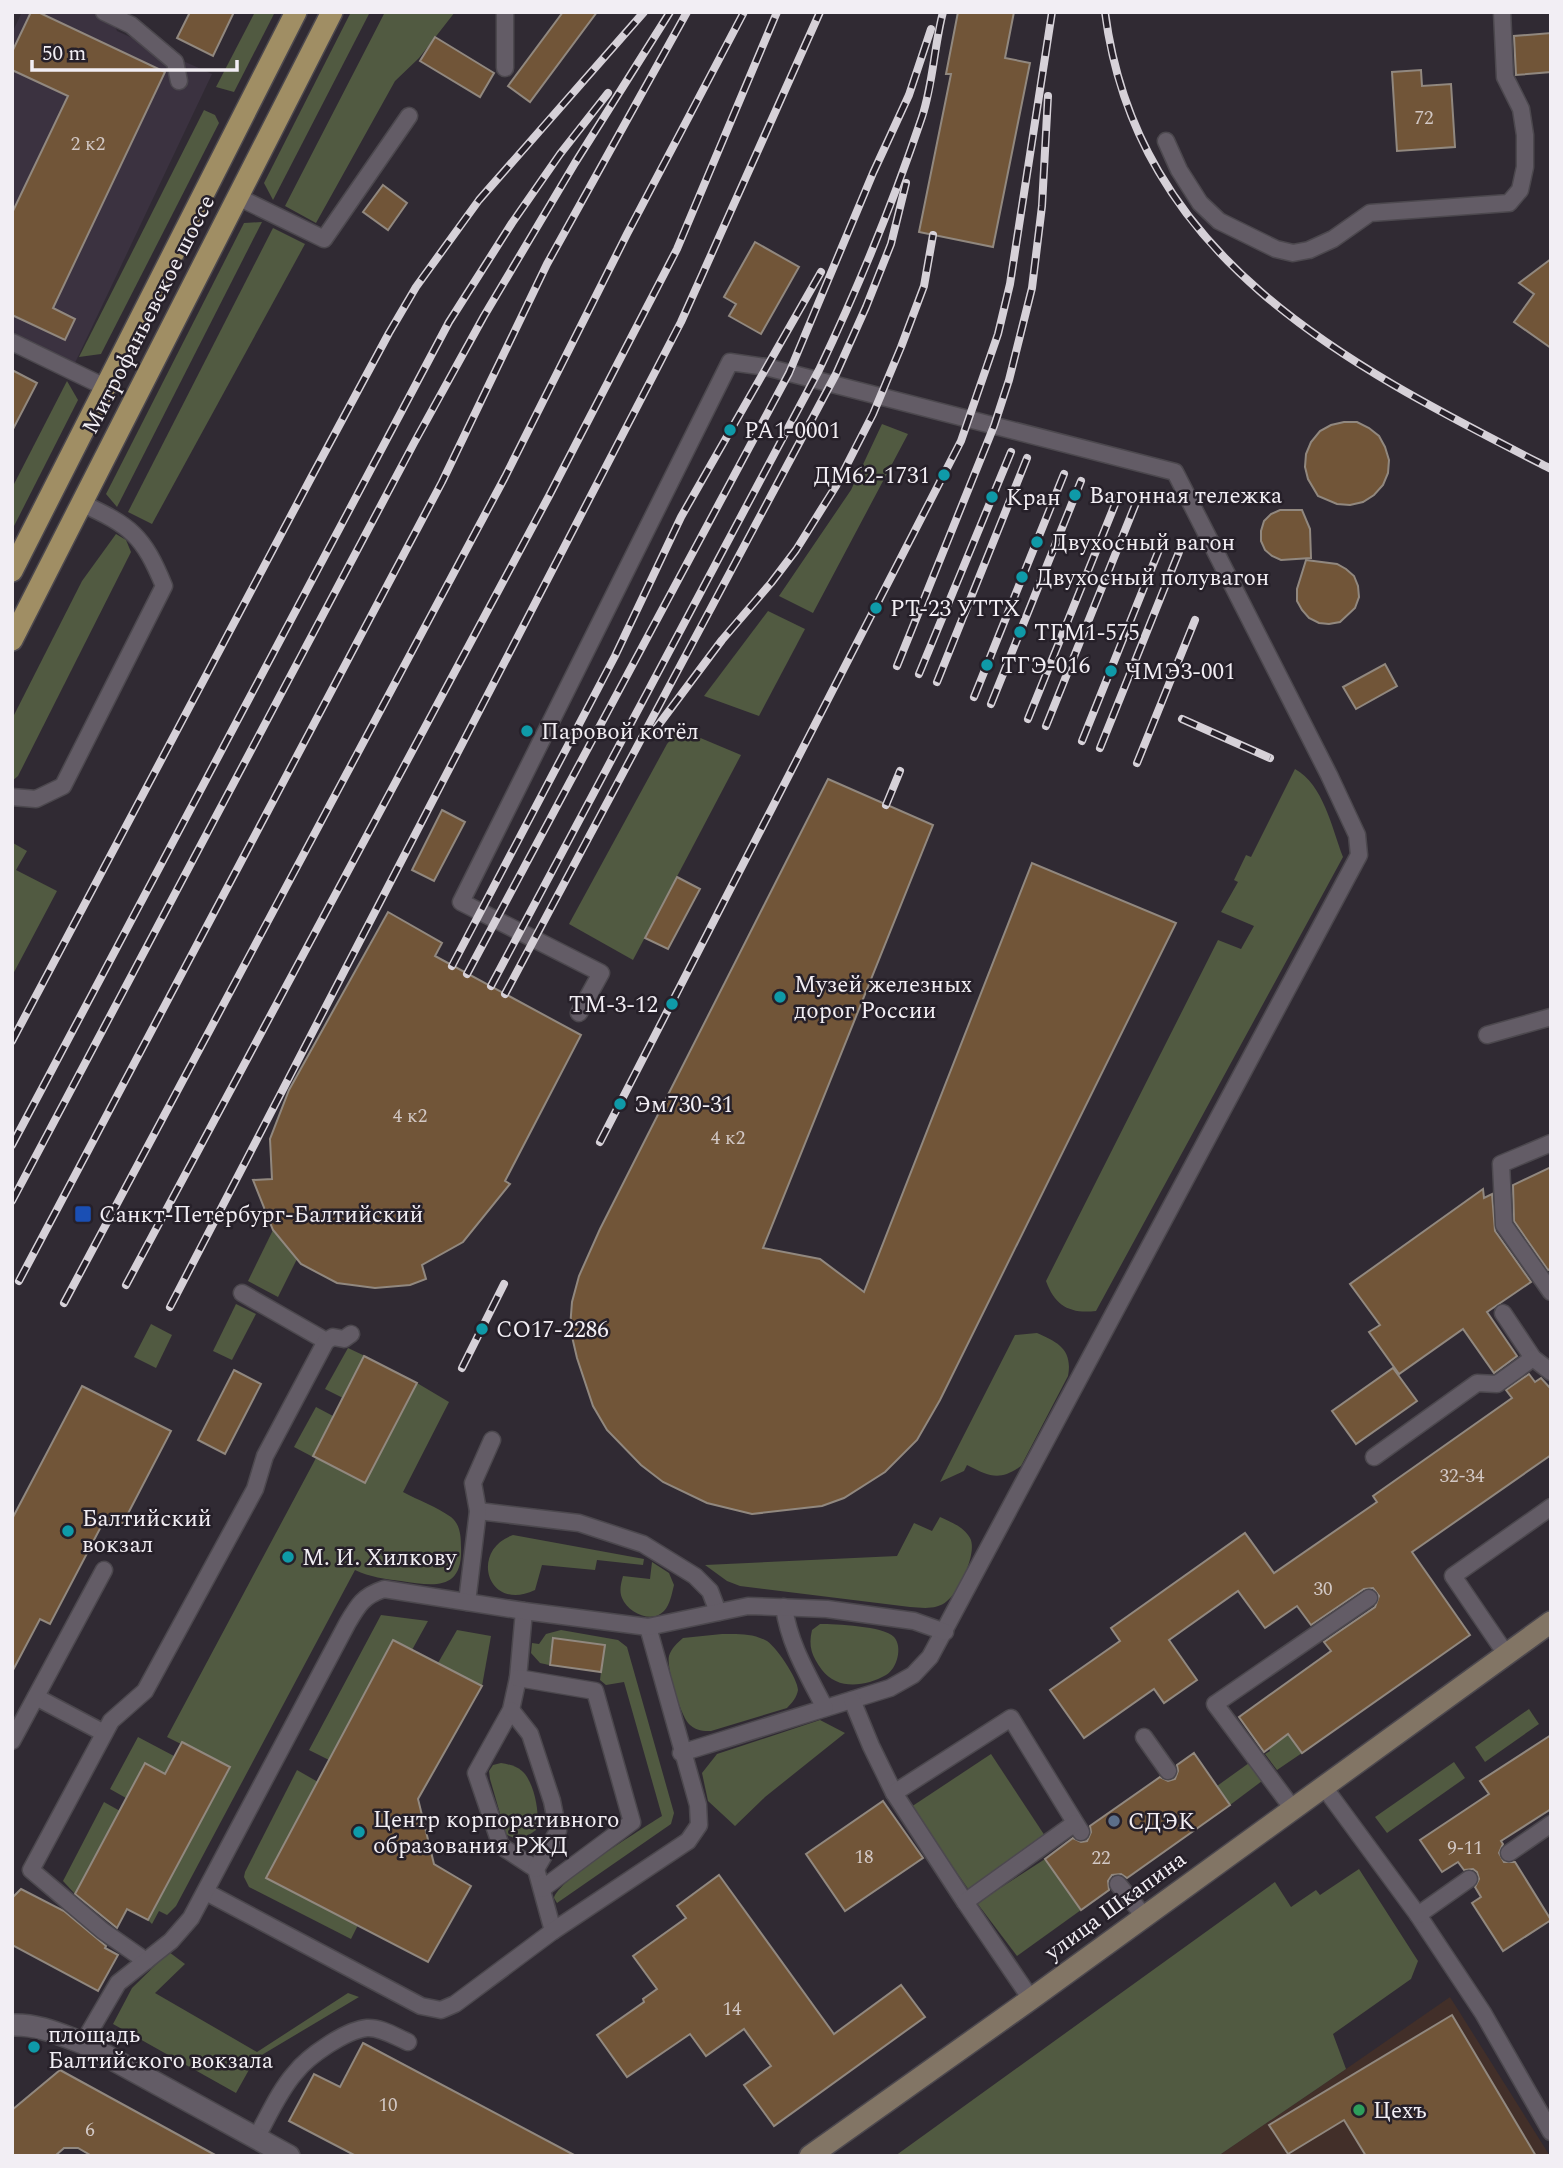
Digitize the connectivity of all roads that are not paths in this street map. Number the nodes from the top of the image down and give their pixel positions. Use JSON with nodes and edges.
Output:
{"nodes":[{"id":1,"x":104,"y":12,"type":"edge"},
{"id":2,"x":296,"y":12,"type":"edge"},
{"id":3,"x":332,"y":12,"type":"edge"},
{"id":4,"x":505,"y":12,"type":"edge"},
{"id":5,"x":1502,"y":12,"type":"edge"},
{"id":6,"x":505,"y":68,"type":"dead end"},
{"id":7,"x":179,"y":81,"type":"dead end"},
{"id":8,"x":409,"y":116,"type":"dead end"},
{"id":9,"x":1166,"y":141,"type":"dead end"},
{"id":10,"x":238,"y":197,"type":"junction"},
{"id":11,"x":12,"y":342,"type":"edge"},
{"id":12,"x":105,"y":387,"type":"junction"},
{"id":13,"x":81,"y":503,"type":"junction"},
{"id":14,"x":12,"y":571,"type":"edge"},
{"id":15,"x":12,"y":640,"type":"edge"},
{"id":16,"x":12,"y":797,"type":"edge"},
{"id":17,"x":579,"y":1013,"type":"dead end"},
{"id":18,"x":1551,"y":1017,"type":"edge"},
{"id":19,"x":1487,"y":1035,"type":"dead end"},
{"id":20,"x":1551,"y":1143,"type":"edge"},
{"id":21,"x":1551,"y":1292,"type":"edge"},
{"id":22,"x":242,"y":1293,"type":"dead end"},
{"id":23,"x":1503,"y":1313,"type":"dead end"},
{"id":24,"x":351,"y":1334,"type":"dead end"},
{"id":25,"x":326,"y":1341,"type":"junction"},
{"id":26,"x":1533,"y":1358,"type":"junction"},
{"id":27,"x":1551,"y":1373,"type":"edge"},
{"id":28,"x":492,"y":1440,"type":"dead end"},
{"id":29,"x":1374,"y":1457,"type":"dead end"},
{"id":30,"x":1551,"y":1507,"type":"edge"},
{"id":31,"x":478,"y":1511,"type":"junction"},
{"id":32,"x":103,"y":1570,"type":"dead end"},
{"id":33,"x":1369,"y":1598,"type":"dead end"},
{"id":34,"x":467,"y":1602,"type":"junction"},
{"id":35,"x":784,"y":1607,"type":"junction"},
{"id":36,"x":524,"y":1611,"type":"junction"},
{"id":37,"x":718,"y":1612,"type":"junction"},
{"id":38,"x":1551,"y":1622,"type":"edge"},
{"id":39,"x":648,"y":1627,"type":"junction"},
{"id":40,"x":946,"y":1632,"type":"junction"},
{"id":41,"x":1506,"y":1654,"type":"junction"},
{"id":42,"x":517,"y":1678,"type":"junction"},
{"id":43,"x":36,"y":1697,"type":"junction"},
{"id":44,"x":852,"y":1700,"type":"junction"},
{"id":45,"x":825,"y":1708,"type":"junction"},
{"id":46,"x":511,"y":1710,"type":"junction"},
{"id":47,"x":104,"y":1733,"type":"junction"},
{"id":48,"x":1144,"y":1737,"type":"dead end"},
{"id":49,"x":12,"y":1741,"type":"edge"},
{"id":50,"x":681,"y":1753,"type":"junction"},
{"id":51,"x":1168,"y":1771,"type":"dead end"},
{"id":52,"x":1324,"y":1787,"type":"junction"},
{"id":53,"x":894,"y":1793,"type":"junction"},
{"id":54,"x":1293,"y":1809,"type":"junction"},
{"id":55,"x":1551,"y":1824,"type":"edge"},
{"id":56,"x":1509,"y":1853,"type":"dead end"},
{"id":57,"x":536,"y":1869,"type":"junction"},
{"id":58,"x":1469,"y":1879,"type":"dead end"},
{"id":59,"x":1118,"y":1884,"type":"dead end"},
{"id":60,"x":542,"y":1889,"type":"junction"},
{"id":61,"x":206,"y":1892,"type":"junction"},
{"id":62,"x":965,"y":1902,"type":"junction"},
{"id":63,"x":1418,"y":1915,"type":"junction"},
{"id":64,"x":1144,"y":1916,"type":"junction"},
{"id":65,"x":553,"y":1931,"type":"junction"},
{"id":66,"x":146,"y":1961,"type":"junction"},
{"id":67,"x":1031,"y":1999,"type":"junction"},
{"id":68,"x":12,"y":2025,"type":"edge"},
{"id":69,"x":408,"y":2042,"type":"dead end"},
{"id":70,"x":83,"y":2043,"type":"junction"},
{"id":71,"x":1551,"y":2132,"type":"edge"},
{"id":72,"x":256,"y":2138,"type":"junction"},
{"id":73,"x":289,"y":2156,"type":"edge"},
{"id":74,"x":810,"y":2156,"type":"edge"}],
"edges":[{"from":1,"to":7,"type":"lane"},
{"from":2,"to":12,"type":"main road","name":"Митрофаньевское шоссе"},
{"from":3,"to":10,"type":"main road","name":"Митрофаньевское шоссе"},
{"from":4,"to":6,"type":"lane"},
{"from":5,"to":9,"type":"lane"},
{"from":8,"to":10,"type":"lane"},
{"from":10,"to":13,"type":"main road","name":"Митрофаньевское шоссе"},
{"from":11,"to":12,"type":"lane"},
{"from":12,"to":14,"type":"main road","name":"Митрофаньевское шоссе"},
{"from":13,"to":15,"type":"main road","name":"Митрофаньевское шоссе"},
{"from":13,"to":16,"type":"lane"},
{"from":17,"to":40,"type":"lane"},
{"from":18,"to":19,"type":"lane"},
{"from":20,"to":21,"type":"lane"},
{"from":22,"to":25,"type":"lane"},
{"from":23,"to":26,"type":"lane"},
{"from":24,"to":25,"type":"lane"},
{"from":25,"to":47,"type":"lane"},
{"from":26,"to":27,"type":"lane"},
{"from":26,"to":29,"type":"lane"},
{"from":28,"to":31,"type":"lane"},
{"from":30,"to":41,"type":"lane"},
{"from":31,"to":34,"type":"lane"},
{"from":31,"to":37,"type":"lane"},
{"from":32,"to":43,"type":"lane"},
{"from":33,"to":54,"type":"lane"},
{"from":34,"to":36,"type":"lane"},
{"from":34,"to":61,"type":"lane"},
{"from":35,"to":37,"type":"lane"},
{"from":35,"to":40,"type":"lane"},
{"from":35,"to":45,"type":"lane"},
{"from":36,"to":39,"type":"lane"},
{"from":36,"to":42,"type":"lane"},
{"from":37,"to":39,"type":"lane"},
{"from":38,"to":41,"type":"main road","name":"улица Шкапина"},
{"from":39,"to":50,"type":"lane"},
{"from":40,"to":44,"type":"lane"},
{"from":41,"to":52,"type":"main road","name":"улица Шкапина"},
{"from":42,"to":46,"type":"lane"},
{"from":42,"to":60,"type":"lane"},
{"from":43,"to":47,"type":"lane"},
{"from":43,"to":49,"type":"lane"},
{"from":44,"to":45,"type":"lane"},
{"from":44,"to":53,"type":"lane"},
{"from":45,"to":50,"type":"lane"},
{"from":46,"to":57,"type":"lane"},
{"from":46,"to":57,"type":"lane"},
{"from":47,"to":66,"type":"lane"},
{"from":48,"to":51,"type":"lane"},
{"from":50,"to":65,"type":"lane"},
{"from":52,"to":54,"type":"main road","name":"улица Шкапина"},
{"from":52,"to":63,"type":"lane"},
{"from":53,"to":62,"type":"lane"},
{"from":53,"to":62,"type":"lane"},
{"from":54,"to":64,"type":"main road","name":"улица Шкапина"},
{"from":55,"to":56,"type":"lane"},
{"from":57,"to":60,"type":"lane"},
{"from":58,"to":63,"type":"lane"},
{"from":59,"to":64,"type":"lane"},
{"from":60,"to":65,"type":"lane"},
{"from":61,"to":65,"type":"lane"},
{"from":61,"to":66,"type":"lane"},
{"from":62,"to":67,"type":"lane"},
{"from":63,"to":71,"type":"lane"},
{"from":64,"to":67,"type":"main road","name":"улица Шкапина"},
{"from":66,"to":70,"type":"lane"},
{"from":67,"to":74,"type":"main road","name":"улица Шкапина"},
{"from":68,"to":70,"type":"street"},
{"from":69,"to":72,"type":"lane"},
{"from":70,"to":72,"type":"street"},
{"from":72,"to":73,"type":"street"}]}
